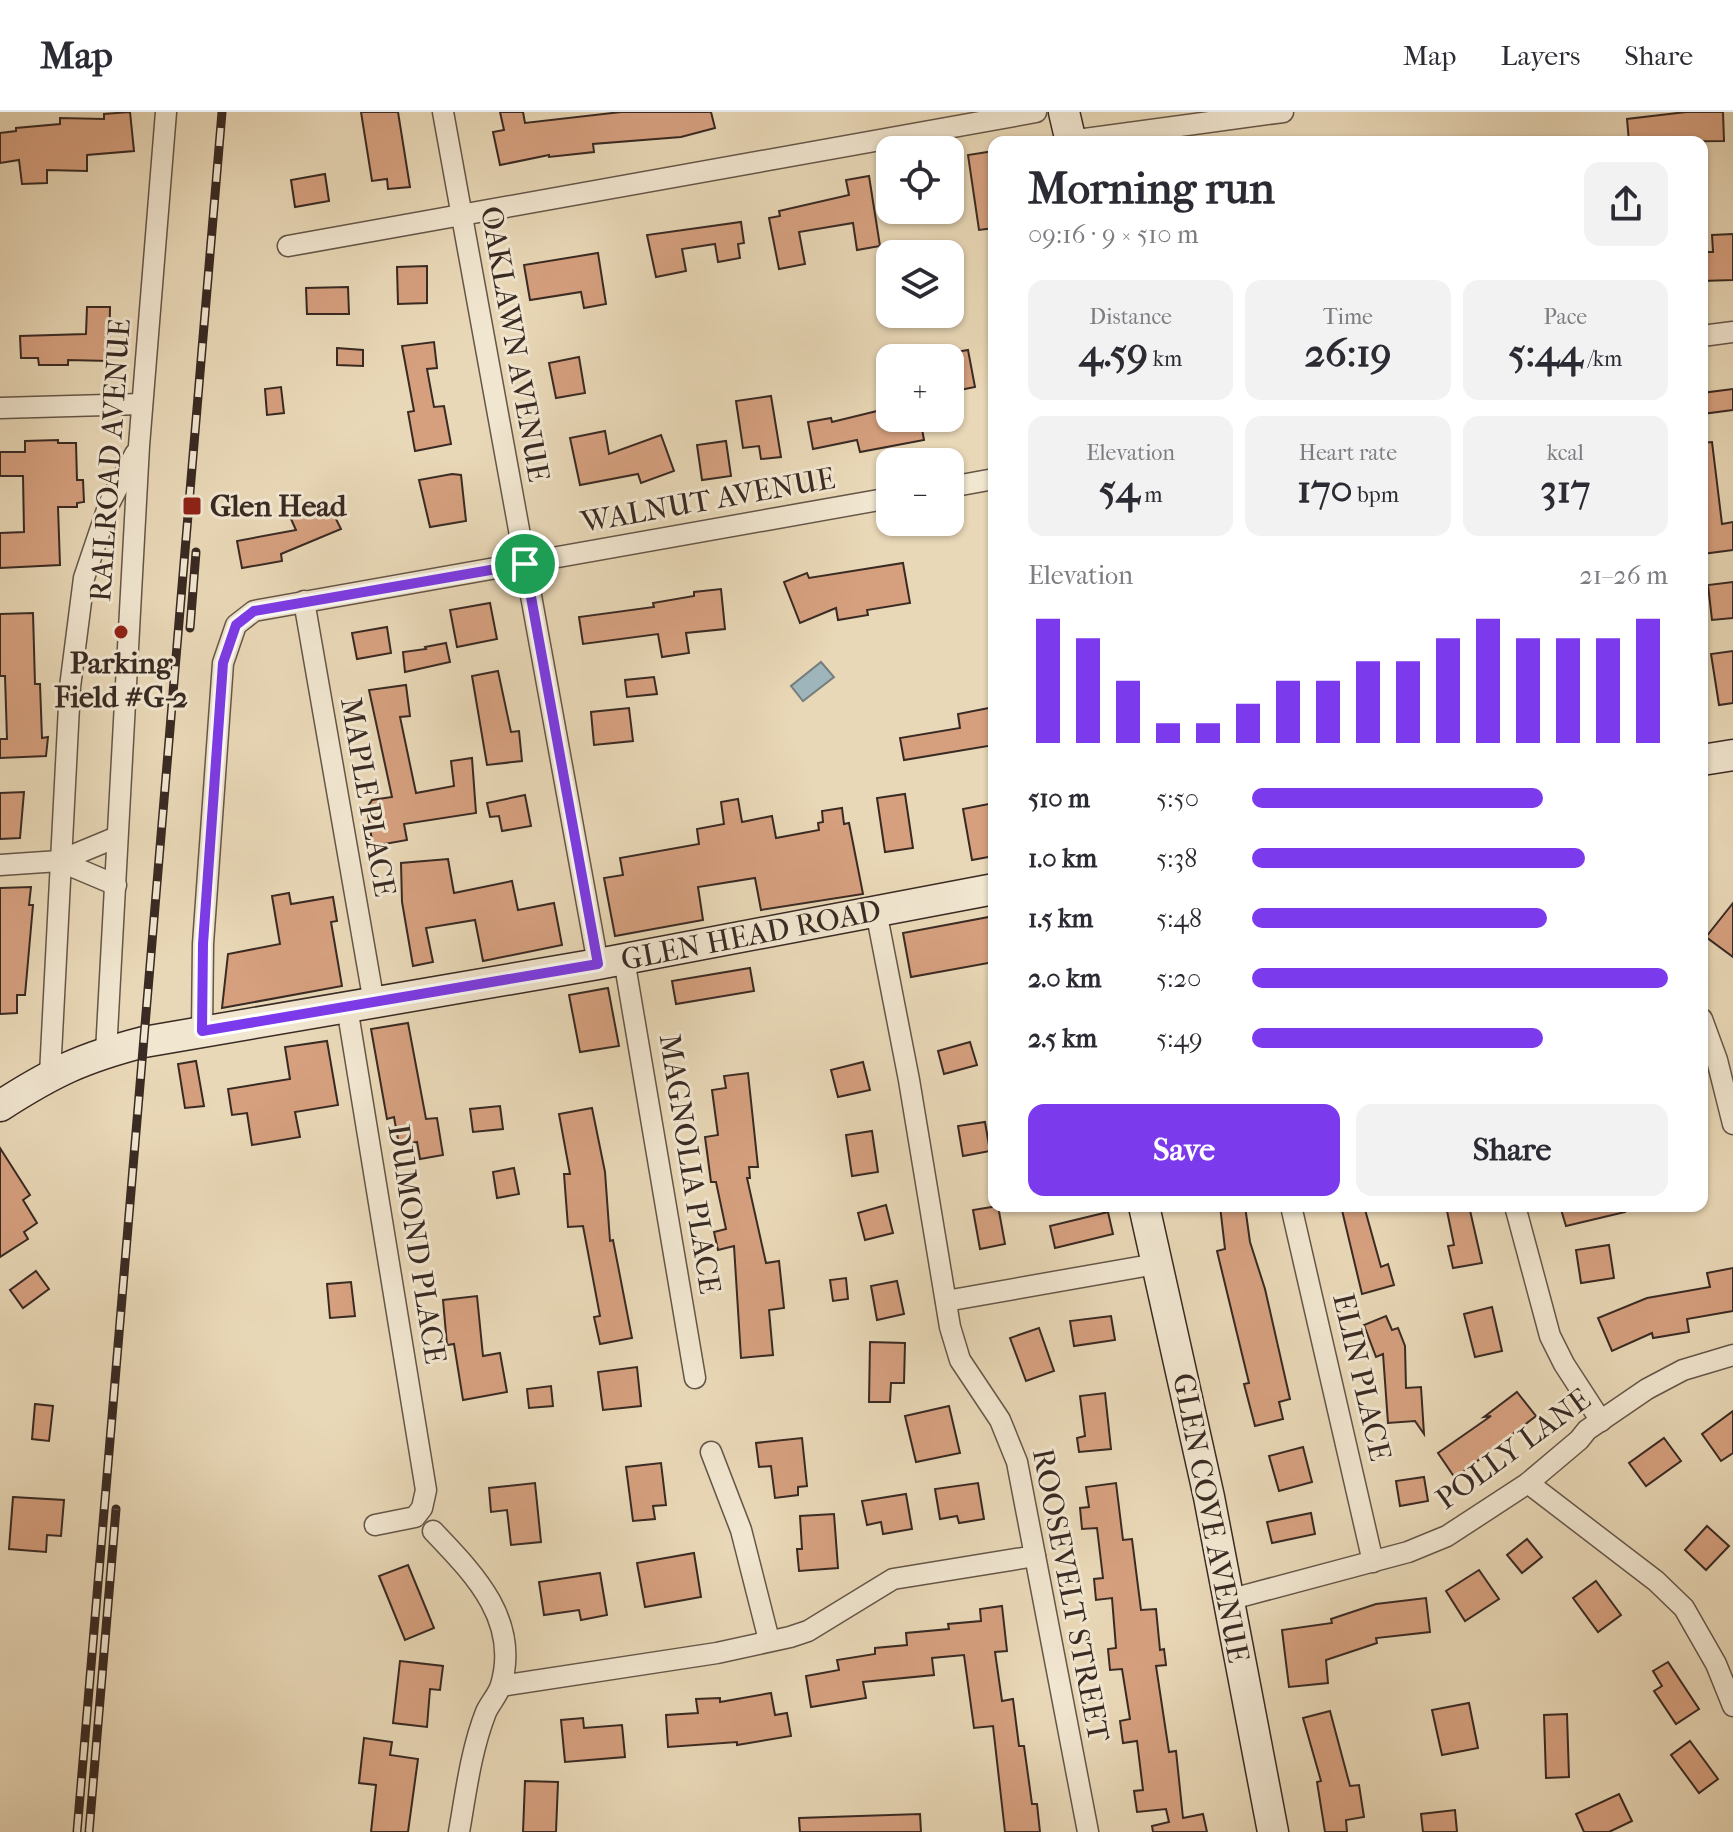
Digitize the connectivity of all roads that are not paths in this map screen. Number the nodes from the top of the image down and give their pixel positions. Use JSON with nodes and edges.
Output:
{"nodes":[{"id":1,"x":166,"y":112,"type":"edge"},
{"id":2,"x":443,"y":112,"type":"edge"},
{"id":3,"x":1036,"y":112,"type":"edge"},
{"id":4,"x":1064,"y":112,"type":"edge"},
{"id":5,"x":1283,"y":112,"type":"edge"},
{"id":6,"x":1069,"y":136,"type":"edge"},
{"id":7,"x":1113,"y":136,"type":"edge"},
{"id":8,"x":461,"y":215,"type":"junction"},
{"id":9,"x":288,"y":246,"type":"dead end"},
{"id":10,"x":1733,"y":332,"type":"edge"},
{"id":11,"x":1708,"y":335,"type":"edge"},
{"id":12,"x":142,"y":404,"type":"junction"},
{"id":13,"x":0,"y":408,"type":"edge"},
{"id":14,"x":139,"y":446,"type":"junction"},
{"id":15,"x":988,"y":480,"type":"edge"},
{"id":16,"x":964,"y":484,"type":"edge"},
{"id":17,"x":876,"y":501,"type":"edge"},
{"id":18,"x":525,"y":564,"type":"junction"},
{"id":19,"x":304,"y":601,"type":"junction"},
{"id":20,"x":1733,"y":755,"type":"edge"},
{"id":21,"x":1708,"y":759,"type":"edge"},
{"id":22,"x":117,"y":837,"type":"junction"},
{"id":23,"x":59,"y":861,"type":"junction"},
{"id":24,"x":0,"y":865,"type":"edge"},
{"id":25,"x":116,"y":885,"type":"junction"},
{"id":26,"x":988,"y":890,"type":"edge"},
{"id":27,"x":876,"y":911,"type":"junction"},
{"id":28,"x":611,"y":962,"type":"junction"},
{"id":29,"x":361,"y":1005,"type":"junction"},
{"id":30,"x":202,"y":1031,"type":"junction"},
{"id":31,"x":1708,"y":1035,"type":"edge"},
{"id":32,"x":106,"y":1052,"type":"junction"},
{"id":33,"x":50,"y":1074,"type":"junction"},
{"id":34,"x":0,"y":1106,"type":"edge"},
{"id":35,"x":1733,"y":1124,"type":"edge"},
{"id":36,"x":1145,"y":1212,"type":"edge"},
{"id":37,"x":1292,"y":1212,"type":"edge"},
{"id":38,"x":1517,"y":1212,"type":"edge"},
{"id":39,"x":1156,"y":1264,"type":"junction"},
{"id":40,"x":946,"y":1301,"type":"junction"},
{"id":41,"x":1733,"y":1355,"type":"edge"},
{"id":42,"x":695,"y":1378,"type":"dead end"},
{"id":43,"x":1601,"y":1421,"type":"junction"},
{"id":44,"x":711,"y":1452,"type":"dead end"},
{"id":45,"x":1528,"y":1483,"type":"junction"},
{"id":46,"x":375,"y":1525,"type":"dead end"},
{"id":47,"x":433,"y":1531,"type":"dead end"},
{"id":48,"x":1035,"y":1556,"type":"junction"},
{"id":49,"x":1373,"y":1562,"type":"junction"},
{"id":50,"x":1228,"y":1600,"type":"junction"},
{"id":51,"x":769,"y":1640,"type":"junction"},
{"id":52,"x":501,"y":1686,"type":"junction"},
{"id":53,"x":1733,"y":1706,"type":"edge"},
{"id":54,"x":459,"y":1832,"type":"edge"},
{"id":55,"x":1088,"y":1832,"type":"edge"},
{"id":56,"x":1273,"y":1832,"type":"edge"}],
"edges":[{"from":1,"to":12,"type":"street","name":"RAILROAD AVENUE"},
{"from":2,"to":8,"type":"street","name":"OAKLAWN AVENUE"},
{"from":3,"to":8,"type":"street"},
{"from":4,"to":6,"type":"main road"},
{"from":5,"to":7,"type":"street"},
{"from":8,"to":9,"type":"street"},
{"from":8,"to":18,"type":"street","name":"OAKLAWN AVENUE"},
{"from":10,"to":11,"type":"street"},
{"from":12,"to":13,"type":"street"},
{"from":12,"to":14,"type":"street","name":"RAILROAD AVENUE"},
{"from":14,"to":22,"type":"street","name":"RAILROAD AVENUE"},
{"from":14,"to":23,"type":"street"},
{"from":15,"to":16,"type":"street"},
{"from":17,"to":18,"type":"street","name":"WALNUT AVENUE"},
{"from":18,"to":19,"type":"street","name":"WALNUT AVENUE"},
{"from":18,"to":28,"type":"street","name":"OAKLAWN AVENUE"},
{"from":19,"to":29,"type":"street","name":"MAPLE PLACE"},
{"from":19,"to":30,"type":"street","name":"WALNUT AVENUE"},
{"from":20,"to":21,"type":"main road"},
{"from":22,"to":23,"type":"street"},
{"from":22,"to":25,"type":"street","name":"RAILROAD AVENUE"},
{"from":23,"to":24,"type":"street"},
{"from":23,"to":25,"type":"street"},
{"from":23,"to":33,"type":"street"},
{"from":25,"to":32,"type":"street","name":"RAILROAD AVENUE"},
{"from":26,"to":27,"type":"main road","name":"GLEN HEAD ROAD"},
{"from":27,"to":28,"type":"main road","name":"GLEN HEAD ROAD"},
{"from":27,"to":40,"type":"street","name":"ROOSEVELT STREET"},
{"from":28,"to":29,"type":"main road","name":"GLEN HEAD ROAD"},
{"from":28,"to":42,"type":"street","name":"MAGNOLIA PLACE"},
{"from":29,"to":30,"type":"main road","name":"GLEN HEAD ROAD"},
{"from":29,"to":46,"type":"street","name":"DUMOND PLACE"},
{"from":30,"to":32,"type":"main road","name":"GLEN HEAD ROAD"},
{"from":31,"to":35,"type":"street"},
{"from":32,"to":33,"type":"main road","name":"GLEN HEAD ROAD"},
{"from":33,"to":34,"type":"main road","name":"GLEN HEAD ROAD"},
{"from":36,"to":39,"type":"main road","name":"GLEN COVE AVENUE"},
{"from":37,"to":49,"type":"street","name":"ELIN PLACE"},
{"from":38,"to":43,"type":"street"},
{"from":39,"to":40,"type":"street"},
{"from":39,"to":50,"type":"main road","name":"GLEN COVE AVENUE"},
{"from":40,"to":48,"type":"street","name":"ROOSEVELT STREET"},
{"from":41,"to":43,"type":"street","name":"POLLY LANE"},
{"from":43,"to":45,"type":"street","name":"POLLY LANE"},
{"from":44,"to":51,"type":"street"},
{"from":45,"to":49,"type":"street","name":"POLLY LANE"},
{"from":45,"to":53,"type":"street"},
{"from":47,"to":52,"type":"street"},
{"from":48,"to":51,"type":"street"},
{"from":48,"to":55,"type":"street","name":"ROOSEVELT STREET"},
{"from":49,"to":50,"type":"street","name":"POLLY LANE"},
{"from":50,"to":56,"type":"main road","name":"GLEN COVE AVENUE"},
{"from":51,"to":52,"type":"street"},
{"from":52,"to":54,"type":"street"}]}
